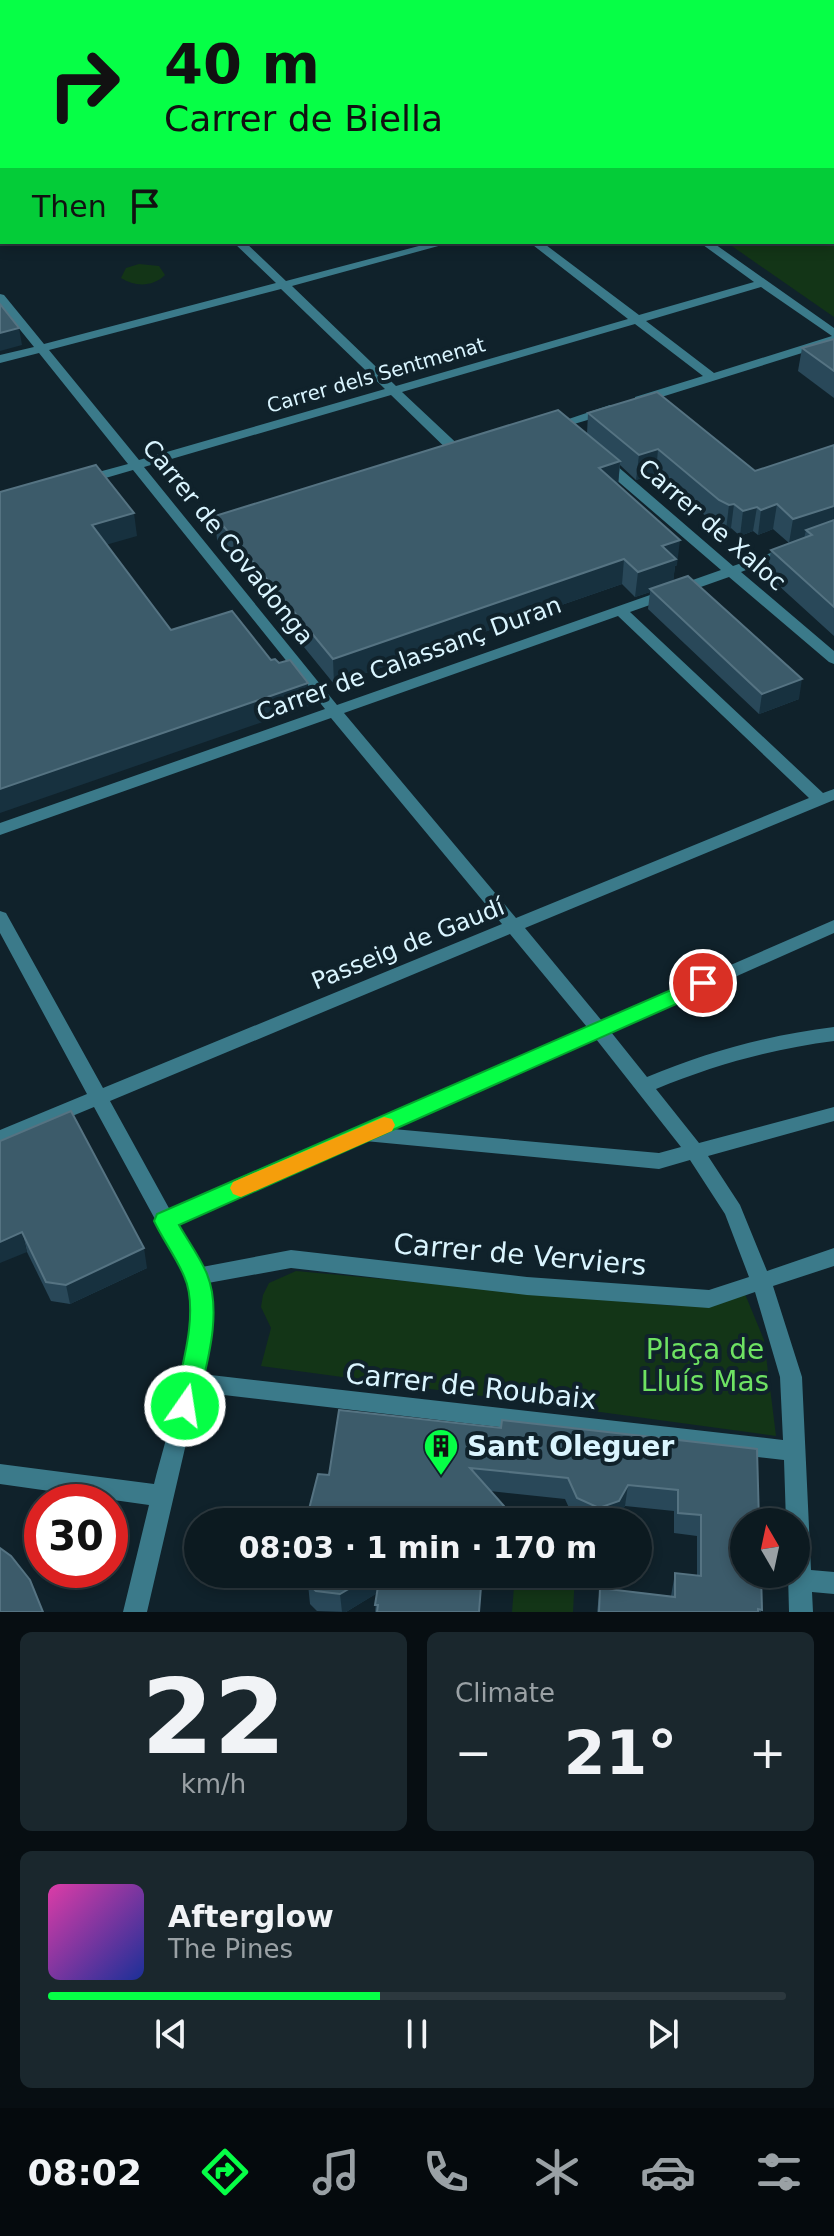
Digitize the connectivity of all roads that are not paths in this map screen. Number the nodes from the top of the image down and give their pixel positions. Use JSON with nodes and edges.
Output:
{"nodes":[{"id":1,"x":241,"y":244,"type":"edge"},
{"id":2,"x":439,"y":244,"type":"edge"},
{"id":3,"x":538,"y":244,"type":"edge"},
{"id":4,"x":708,"y":244,"type":"edge"},
{"id":5,"x":763,"y":283,"type":"junction"},
{"id":6,"x":285,"y":285,"type":"junction"},
{"id":7,"x":0,"y":297,"type":"edge"},
{"id":8,"x":638,"y":321,"type":"junction"},
{"id":9,"x":834,"y":336,"type":"edge"},
{"id":10,"x":41,"y":348,"type":"junction"},
{"id":11,"x":0,"y":359,"type":"edge"},
{"id":12,"x":713,"y":378,"type":"junction"},
{"id":13,"x":393,"y":391,"type":"junction"},
{"id":14,"x":632,"y":402,"type":"edge"},
{"id":15,"x":618,"y":407,"type":"edge"},
{"id":16,"x":532,"y":433,"type":"edge"},
{"id":17,"x":477,"y":451,"type":"edge"},
{"id":18,"x":592,"y":451,"type":"edge"},
{"id":19,"x":461,"y":455,"type":"junction"},
{"id":20,"x":445,"y":460,"type":"edge"},
{"id":21,"x":135,"y":466,"type":"junction"},
{"id":22,"x":74,"y":483,"type":"edge"},
{"id":23,"x":215,"y":532,"type":"edge"},
{"id":24,"x":195,"y":538,"type":"junction"},
{"id":25,"x":804,"y":546,"type":"edge"},
{"id":26,"x":732,"y":571,"type":"junction"},
{"id":27,"x":620,"y":610,"type":"junction"},
{"id":28,"x":834,"y":659,"type":"edge"},
{"id":29,"x":335,"y":712,"type":"junction"},
{"id":30,"x":828,"y":797,"type":"edge"},
{"id":31,"x":0,"y":829,"type":"edge"},
{"id":32,"x":0,"y":917,"type":"edge"},
{"id":33,"x":834,"y":926,"type":"edge"},
{"id":34,"x":512,"y":927,"type":"junction"},
{"id":35,"x":806,"y":938,"type":"junction"},
{"id":36,"x":834,"y":939,"type":"edge"},
{"id":37,"x":599,"y":1029,"type":"junction"},
{"id":38,"x":834,"y":1034,"type":"edge"},
{"id":39,"x":642,"y":1087,"type":"junction"},
{"id":40,"x":97,"y":1098,"type":"junction"},
{"id":41,"x":834,"y":1114,"type":"edge"},
{"id":42,"x":364,"y":1134,"type":"junction"},
{"id":43,"x":0,"y":1138,"type":"edge"},
{"id":44,"x":695,"y":1152,"type":"junction"},
{"id":45,"x":165,"y":1221,"type":"junction"},
{"id":46,"x":834,"y":1257,"type":"edge"},
{"id":47,"x":197,"y":1277,"type":"junction"},
{"id":48,"x":762,"y":1283,"type":"junction"},
{"id":49,"x":191,"y":1382,"type":"junction"},
{"id":50,"x":794,"y":1451,"type":"junction"},
{"id":51,"x":0,"y":1474,"type":"edge"},
{"id":52,"x":163,"y":1496,"type":"junction"},
{"id":53,"x":797,"y":1508,"type":"edge"},
{"id":54,"x":810,"y":1581,"type":"edge"},
{"id":55,"x":834,"y":1583,"type":"edge"},
{"id":56,"x":801,"y":1588,"type":"edge"},
{"id":57,"x":135,"y":1612,"type":"edge"},
{"id":58,"x":801,"y":1612,"type":"edge"}],
"edges":[{"from":1,"to":6,"type":"street"},
{"from":2,"to":6,"type":"street"},
{"from":3,"to":8,"type":"street"},
{"from":4,"to":5,"type":"street"},
{"from":5,"to":8,"type":"street","name":"Carrer dels Sentmenat"},
{"from":5,"to":9,"type":"street"},
{"from":6,"to":10,"type":"street"},
{"from":6,"to":13,"type":"street"},
{"from":7,"to":10,"type":"street","name":"Carrer de Covadonga"},
{"from":8,"to":12,"type":"street"},
{"from":8,"to":13,"type":"street","name":"Carrer dels Sentmenat"},
{"from":9,"to":12,"type":"street"},
{"from":10,"to":11,"type":"street"},
{"from":10,"to":21,"type":"street","name":"Carrer de Covadonga"},
{"from":12,"to":14,"type":"street"},
{"from":13,"to":19,"type":"street"},
{"from":13,"to":21,"type":"street","name":"Carrer dels Sentmenat"},
{"from":15,"to":16,"type":"street"},
{"from":17,"to":19,"type":"street"},
{"from":18,"to":26,"type":"street","name":"Carrer de Xaloc"},
{"from":19,"to":20,"type":"street"},
{"from":21,"to":22,"type":"street","name":"Carrer dels Sentmenat"},
{"from":21,"to":24,"type":"street","name":"Carrer de Covadonga"},
{"from":23,"to":24,"type":"street"},
{"from":24,"to":29,"type":"street","name":"Carrer de Covadonga"},
{"from":25,"to":26,"type":"street","name":"Carrer de Calassanç Duran"},
{"from":26,"to":27,"type":"street","name":"Carrer de Calassanç Duran"},
{"from":26,"to":28,"type":"street","name":"Carrer de Xaloc"},
{"from":27,"to":29,"type":"street","name":"Carrer de Calassanç Duran"},
{"from":27,"to":30,"type":"street"},
{"from":29,"to":31,"type":"street","name":"Carrer de Calassanç Duran"},
{"from":29,"to":34,"type":"street","name":"Carrer de Covadonga"},
{"from":30,"to":34,"type":"street","name":"Passeig de Gaudí"},
{"from":32,"to":40,"type":"street"},
{"from":33,"to":35,"type":"street"},
{"from":34,"to":37,"type":"street","name":"Carrer de Covadonga"},
{"from":34,"to":40,"type":"street","name":"Passeig de Gaudí"},
{"from":35,"to":36,"type":"street"},
{"from":35,"to":37,"type":"street"},
{"from":37,"to":39,"type":"street","name":"Carrer de Covadonga"},
{"from":37,"to":42,"type":"street"},
{"from":38,"to":39,"type":"street"},
{"from":39,"to":44,"type":"street","name":"Carrer de Covadonga"},
{"from":40,"to":43,"type":"street","name":"Passeig de Gaudí"},
{"from":40,"to":45,"type":"street"},
{"from":41,"to":44,"type":"street"},
{"from":42,"to":44,"type":"street"},
{"from":42,"to":45,"type":"street"},
{"from":44,"to":48,"type":"street","name":"Carrer de Covadonga"},
{"from":45,"to":47,"type":"street"},
{"from":46,"to":48,"type":"street","name":"Carrer de Verviers"},
{"from":47,"to":48,"type":"street","name":"Carrer de Verviers"},
{"from":47,"to":49,"type":"street"},
{"from":48,"to":50,"type":"street","name":"Carrer de Covadonga"},
{"from":49,"to":50,"type":"street","name":"Carrer de Roubaix"},
{"from":49,"to":52,"type":"street"},
{"from":50,"to":53,"type":"street","name":"Carrer de Covadonga"},
{"from":51,"to":52,"type":"street"},
{"from":52,"to":57,"type":"street"},
{"from":54,"to":55,"type":"street"},
{"from":56,"to":58,"type":"street","name":"Carrer de Covadonga"}]}
